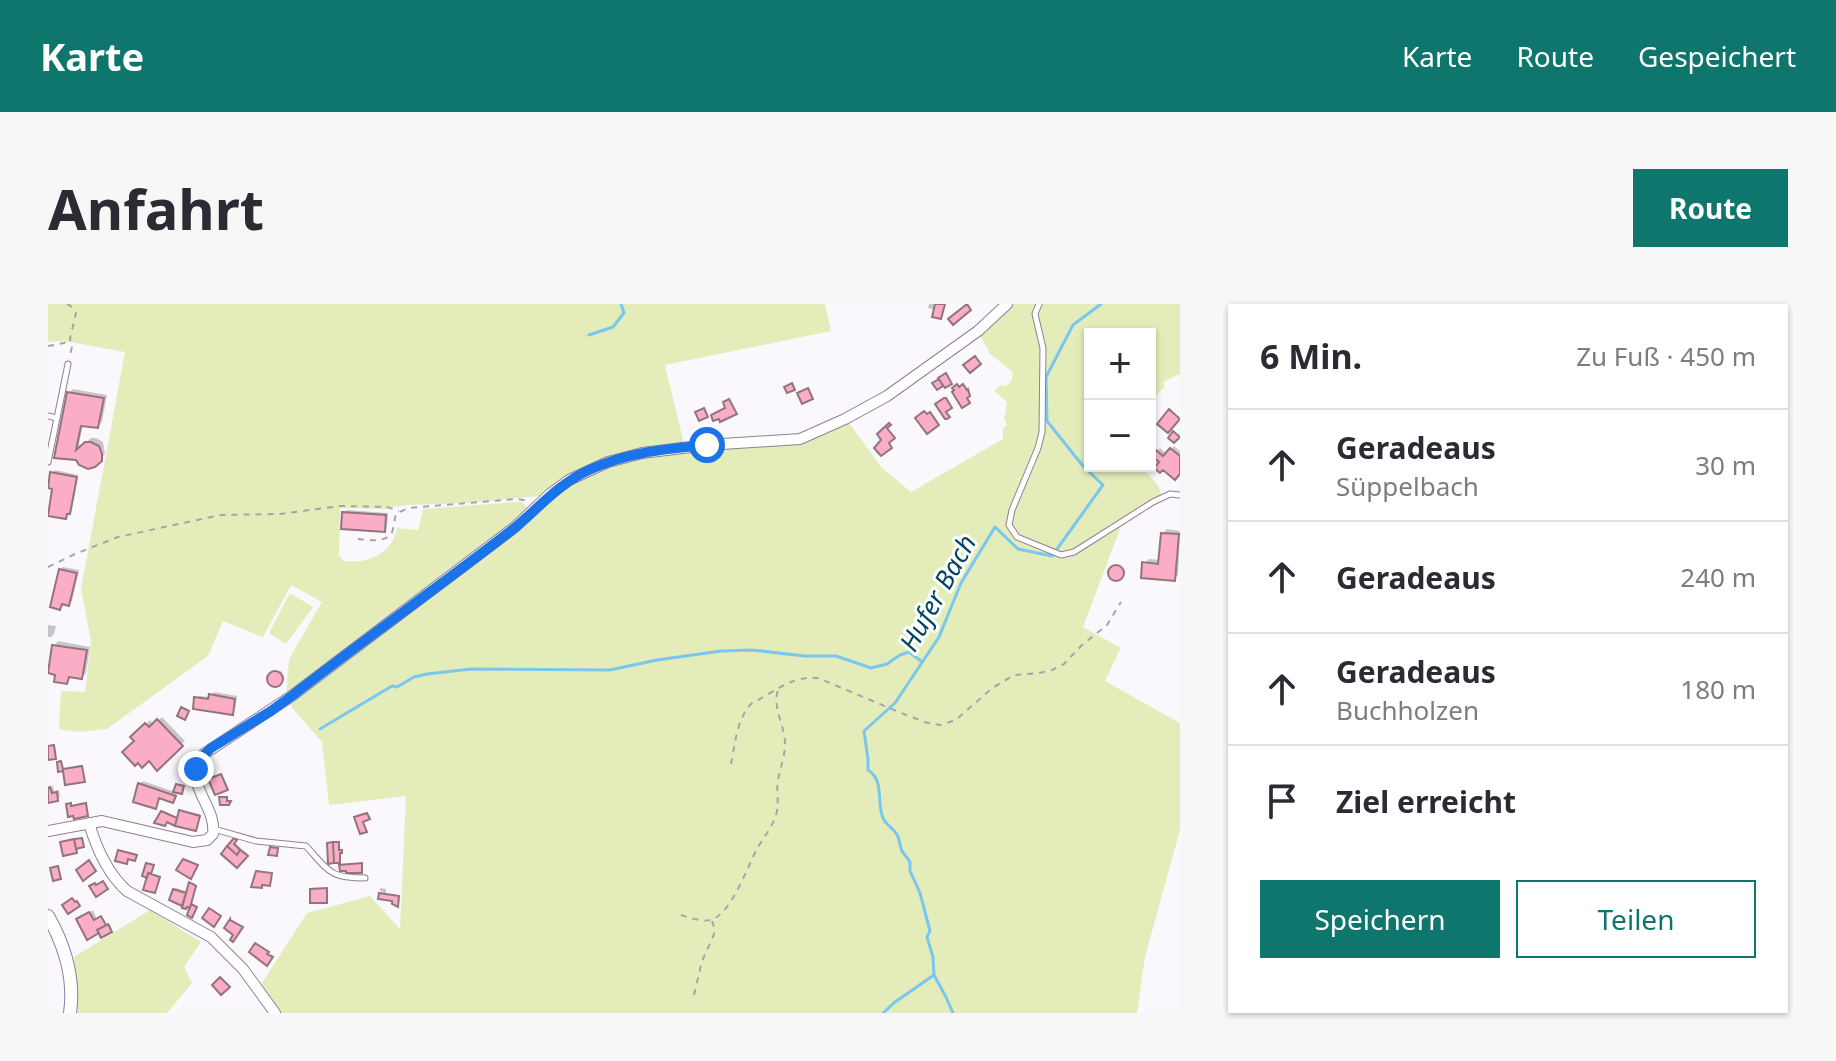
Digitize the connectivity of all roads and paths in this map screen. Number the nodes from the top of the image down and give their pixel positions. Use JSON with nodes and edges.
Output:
{"nodes":[{"id":1,"x":67,"y":304,"type":"edge"},
{"id":2,"x":1007,"y":304,"type":"edge"},
{"id":3,"x":1039,"y":304,"type":"edge"},
{"id":4,"x":70,"y":339,"type":"junction"},
{"id":5,"x":48,"y":346,"type":"edge"},
{"id":6,"x":68,"y":364,"type":"joint"},
{"id":7,"x":48,"y":416,"type":"edge"},
{"id":8,"x":57,"y":418,"type":"junction"},
{"id":9,"x":48,"y":462,"type":"edge"},
{"id":10,"x":1180,"y":495,"type":"edge"},
{"id":11,"x":538,"y":506,"type":"junction"},
{"id":12,"x":399,"y":511,"type":"junction"},
{"id":13,"x":358,"y":539,"type":"dead end"},
{"id":14,"x":48,"y":567,"type":"edge"},
{"id":15,"x":1121,"y":602,"type":"dead end"},
{"id":16,"x":778,"y":689,"type":"junction"},
{"id":17,"x":731,"y":764,"type":"dead end"},
{"id":18,"x":89,"y":823,"type":"junction"},
{"id":19,"x":213,"y":829,"type":"junction"},
{"id":20,"x":48,"y":831,"type":"edge"},
{"id":21,"x":365,"y":878,"type":"dead end"},
{"id":22,"x":681,"y":915,"type":"dead end"},
{"id":23,"x":48,"y":916,"type":"edge"},
{"id":24,"x":712,"y":920,"type":"junction"},
{"id":25,"x":694,"y":995,"type":"dead end"},
{"id":26,"x":70,"y":1013,"type":"edge"},
{"id":27,"x":275,"y":1013,"type":"edge"}],
"edges":[{"from":1,"to":4,"type":"path"},
{"from":2,"to":11,"type":"street"},
{"from":3,"to":10,"type":"lane"},
{"from":4,"to":5,"type":"path"},
{"from":4,"to":6,"type":"path"},
{"from":6,"to":8,"type":"lane"},
{"from":7,"to":8,"type":"lane"},
{"from":8,"to":9,"type":"lane"},
{"from":11,"to":12,"type":"path"},
{"from":11,"to":19,"type":"street"},
{"from":12,"to":13,"type":"path"},
{"from":12,"to":14,"type":"path"},
{"from":15,"to":16,"type":"path"},
{"from":16,"to":17,"type":"path"},
{"from":16,"to":24,"type":"path"},
{"from":18,"to":19,"type":"street"},
{"from":18,"to":20,"type":"street"},
{"from":18,"to":27,"type":"street"},
{"from":19,"to":21,"type":"lane"},
{"from":22,"to":24,"type":"path"},
{"from":23,"to":26,"type":"street"},
{"from":24,"to":25,"type":"path"}]}
